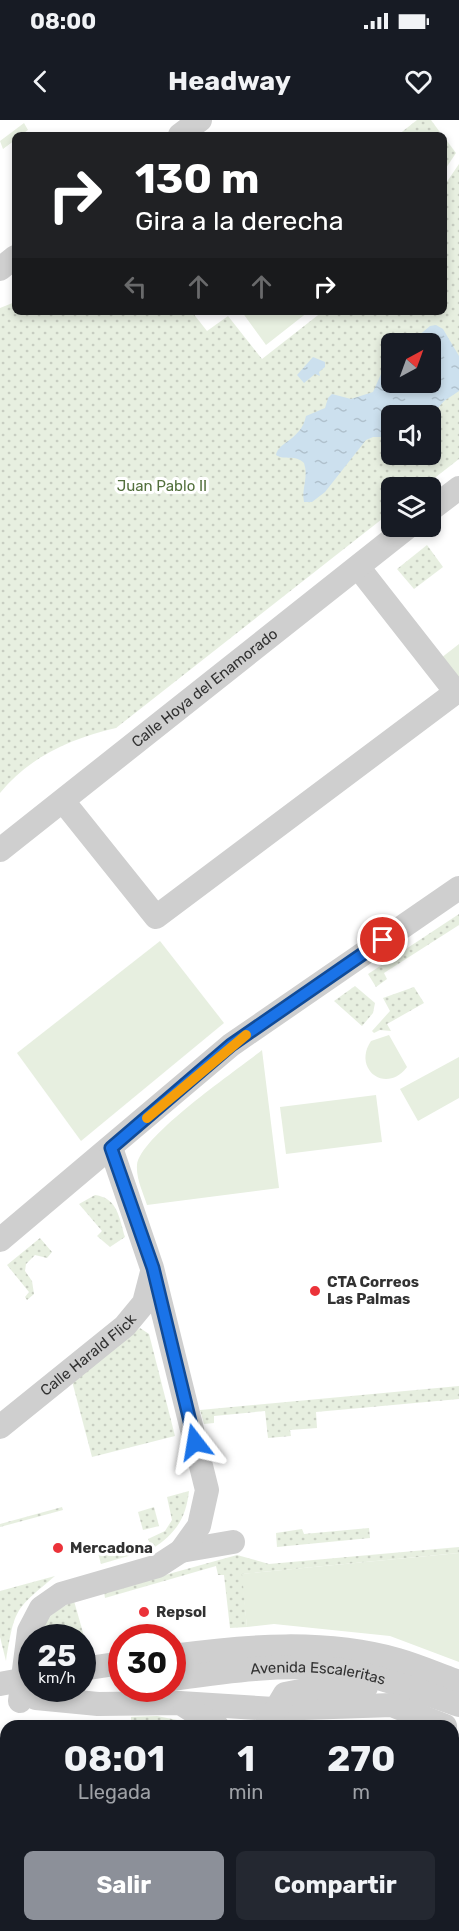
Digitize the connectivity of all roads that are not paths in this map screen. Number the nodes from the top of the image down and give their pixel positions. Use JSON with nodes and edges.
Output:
{"nodes":[{"id":1,"x":200,"y":120,"type":"edge"},
{"id":2,"x":184,"y":132,"type":"edge"},
{"id":3,"x":12,"y":259,"type":"edge"},
{"id":4,"x":0,"y":269,"type":"edge"},
{"id":5,"x":459,"y":488,"type":"edge"},
{"id":6,"x":441,"y":502,"type":"edge"},
{"id":7,"x":395,"y":537,"type":"edge"},
{"id":8,"x":358,"y":567,"type":"junction"},
{"id":9,"x":63,"y":801,"type":"junction"},
{"id":10,"x":0,"y":850,"type":"edge"},
{"id":11,"x":459,"y":888,"type":"edge"},
{"id":12,"x":111,"y":1148,"type":"junction"},
{"id":13,"x":0,"y":1240,"type":"edge"},
{"id":14,"x":153,"y":1268,"type":"junction"},
{"id":15,"x":0,"y":1427,"type":"edge"},
{"id":16,"x":199,"y":1526,"type":"junction"},
{"id":17,"x":181,"y":1551,"type":"junction"},
{"id":18,"x":33,"y":1624,"type":"edge"},
{"id":19,"x":186,"y":1654,"type":"edge"},
{"id":20,"x":186,"y":1677,"type":"edge"},
{"id":21,"x":459,"y":1682,"type":"edge"},
{"id":22,"x":411,"y":1688,"type":"junction"},
{"id":23,"x":86,"y":1702,"type":"edge"},
{"id":24,"x":180,"y":1703,"type":"junction"},
{"id":25,"x":459,"y":1705,"type":"edge"},
{"id":26,"x":270,"y":1718,"type":"edge"},
{"id":27,"x":207,"y":1720,"type":"edge"},
{"id":28,"x":430,"y":1720,"type":"edge"}],
"edges":[{"from":1,"to":2,"type":"street"},
{"from":3,"to":4,"type":"street"},
{"from":5,"to":6,"type":"street"},
{"from":7,"to":8,"type":"street","name":"Calle Hoya del Enamorado"},
{"from":8,"to":9,"type":"street","name":"Calle Hoya del Enamorado"},
{"from":8,"to":9,"type":"street"},
{"from":9,"to":10,"type":"street","name":"Calle Hoya del Enamorado"},
{"from":11,"to":12,"type":"street"},
{"from":12,"to":13,"type":"street"},
{"from":12,"to":14,"type":"street"},
{"from":14,"to":15,"type":"street","name":"Calle Harald Flick"},
{"from":14,"to":16,"type":"street"},
{"from":16,"to":17,"type":"street"},
{"from":16,"to":17,"type":"street"},
{"from":17,"to":18,"type":"street"},
{"from":19,"to":21,"type":"street","name":"Avenida Escaleritas"},
{"from":20,"to":22,"type":"street","name":"Avenida Escaleritas"},
{"from":22,"to":25,"type":"street","name":"Avenida Escaleritas"},
{"from":22,"to":26,"type":"street"},
{"from":23,"to":24,"type":"street"},
{"from":24,"to":26,"type":"street"},
{"from":24,"to":27,"type":"street"},
{"from":26,"to":28,"type":"street"}]}
